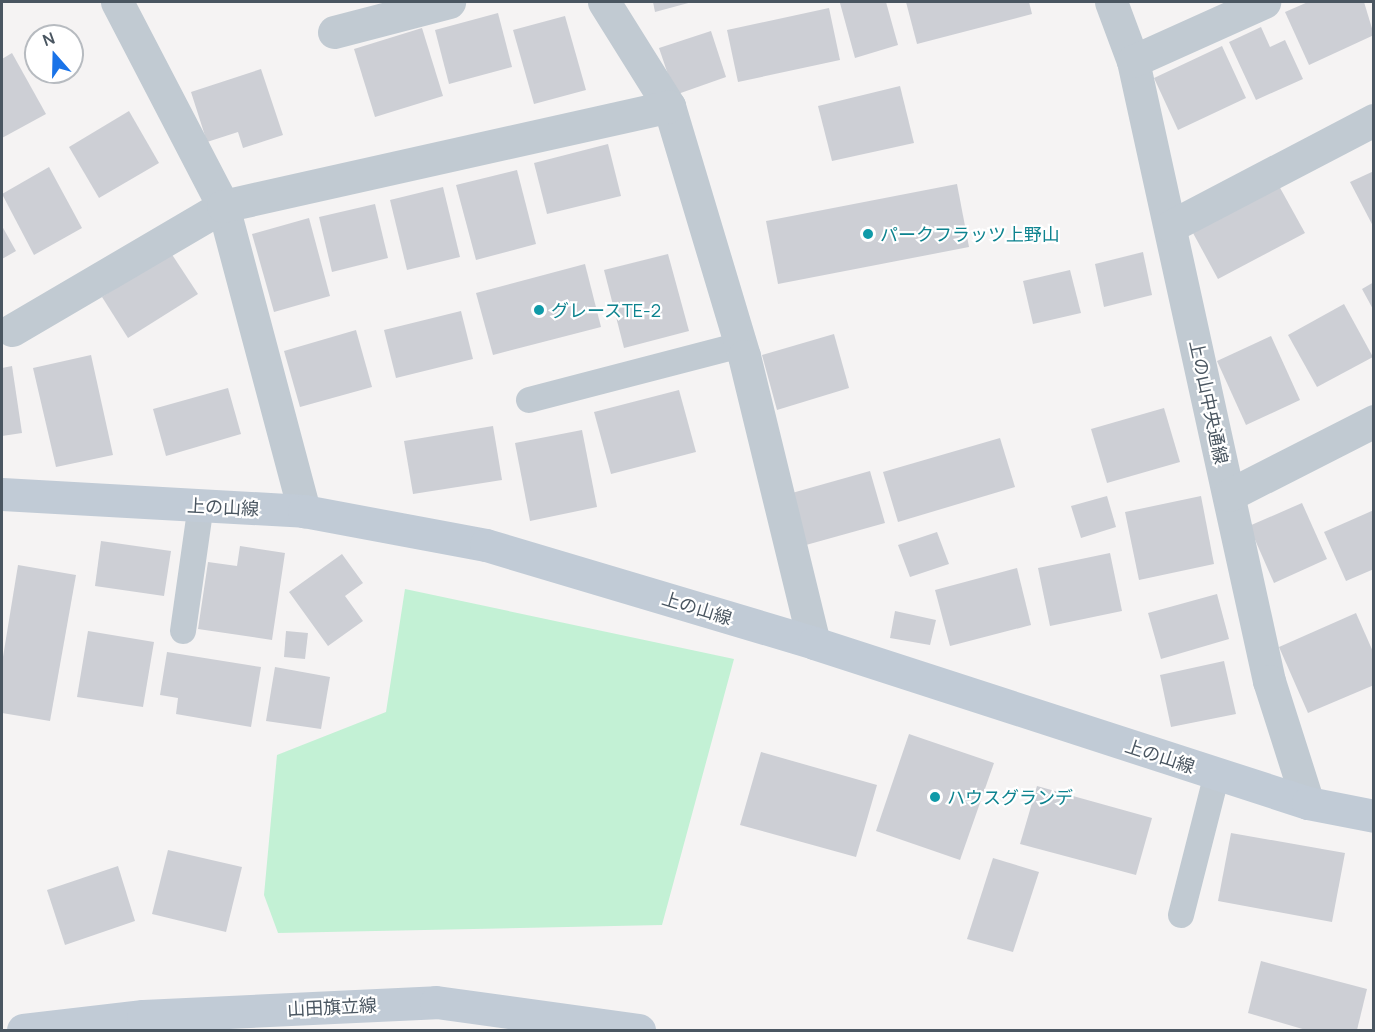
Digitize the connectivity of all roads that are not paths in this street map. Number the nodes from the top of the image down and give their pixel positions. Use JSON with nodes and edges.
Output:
{"nodes":[{"id":1,"x":117,"y":2,"type":"edge"},
{"id":2,"x":449,"y":2,"type":"edge"},
{"id":3,"x":604,"y":2,"type":"edge"},
{"id":4,"x":1111,"y":2,"type":"edge"},
{"id":5,"x":1264,"y":2,"type":"edge"},
{"id":6,"x":334,"y":33,"type":"dead end"},
{"id":7,"x":1132,"y":61,"type":"junction"},
{"id":8,"x":669,"y":106,"type":"junction"},
{"id":9,"x":1374,"y":120,"type":"edge"},
{"id":10,"x":223,"y":206,"type":"junction"},
{"id":11,"x":1171,"y":226,"type":"junction"},
{"id":12,"x":12,"y":330,"type":"dead end"},
{"id":13,"x":740,"y":345,"type":"junction"},
{"id":14,"x":529,"y":400,"type":"dead end"},
{"id":15,"x":1374,"y":421,"type":"edge"},
{"id":16,"x":2,"y":494,"type":"edge"},
{"id":17,"x":1229,"y":495,"type":"junction"},
{"id":18,"x":201,"y":505,"type":"junction"},
{"id":19,"x":304,"y":511,"type":"junction"},
{"id":20,"x":183,"y":631,"type":"dead end"},
{"id":21,"x":814,"y":643,"type":"junction"},
{"id":22,"x":1217,"y":774,"type":"junction"},
{"id":23,"x":1308,"y":803,"type":"junction"},
{"id":24,"x":1374,"y":816,"type":"edge"},
{"id":25,"x":1181,"y":915,"type":"dead end"},
{"id":26,"x":23,"y":1030,"type":"edge"},
{"id":27,"x":639,"y":1030,"type":"edge"}],
"edges":[{"from":1,"to":10,"type":"street"},
{"from":2,"to":6,"type":"street"},
{"from":3,"to":8,"type":"street"},
{"from":4,"to":7,"type":"street","name":"上の山中央通線"},
{"from":5,"to":7,"type":"street"},
{"from":7,"to":11,"type":"street","name":"上の山中央通線"},
{"from":8,"to":10,"type":"street"},
{"from":8,"to":13,"type":"street"},
{"from":9,"to":11,"type":"street"},
{"from":10,"to":12,"type":"street"},
{"from":10,"to":19,"type":"street"},
{"from":11,"to":17,"type":"street","name":"上の山中央通線"},
{"from":13,"to":14,"type":"lane"},
{"from":13,"to":21,"type":"street"},
{"from":15,"to":17,"type":"street"},
{"from":16,"to":18,"type":"street","name":"上の山線"},
{"from":17,"to":23,"type":"street","name":"上の山中央通線"},
{"from":18,"to":19,"type":"street","name":"上の山線"},
{"from":18,"to":20,"type":"lane"},
{"from":19,"to":21,"type":"street","name":"上の山線"},
{"from":21,"to":22,"type":"street","name":"上の山線"},
{"from":22,"to":23,"type":"street","name":"上の山線"},
{"from":22,"to":25,"type":"lane"},
{"from":23,"to":24,"type":"street","name":"上の山線"},
{"from":26,"to":27,"type":"street","name":"山田旗立線"}]}
